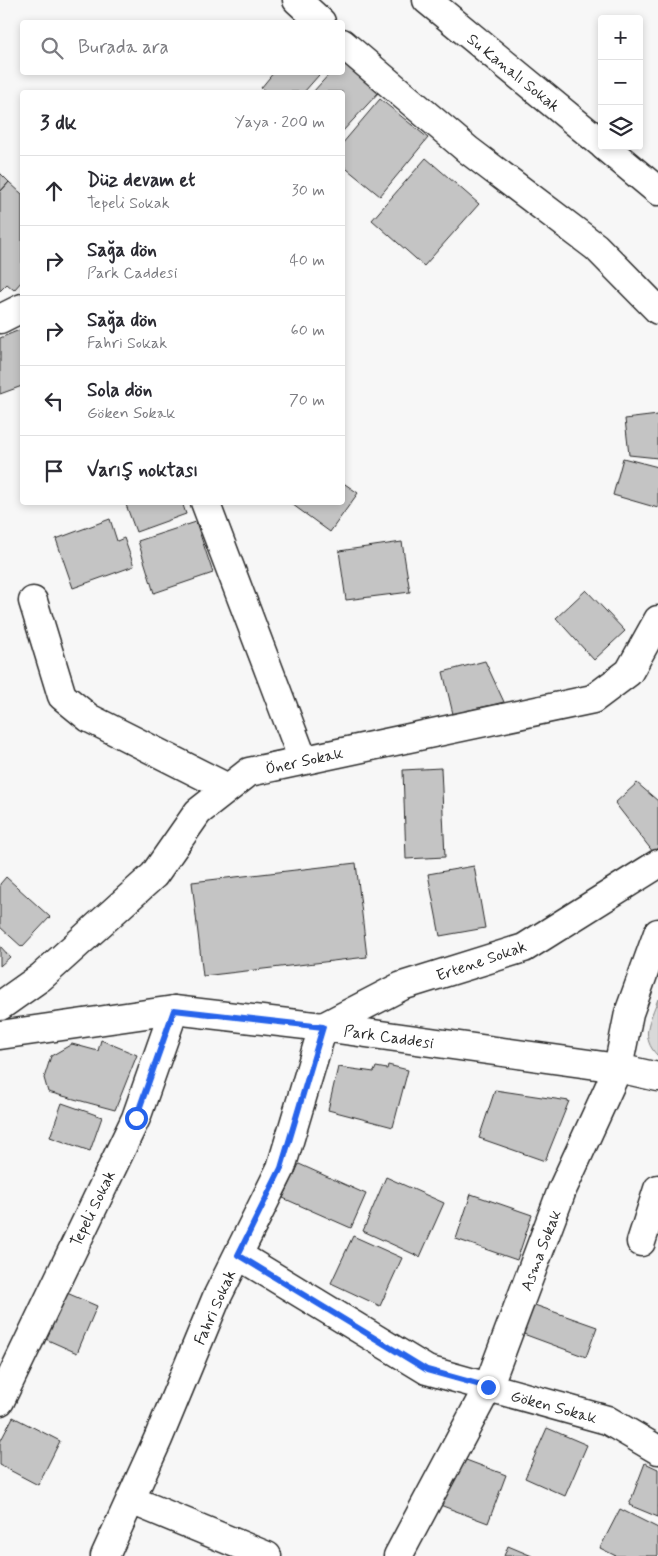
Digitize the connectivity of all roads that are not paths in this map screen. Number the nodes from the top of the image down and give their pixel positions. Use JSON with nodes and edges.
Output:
{"nodes":[{"id":1,"x":297,"y":0,"type":"edge"},
{"id":2,"x":427,"y":0,"type":"edge"},
{"id":3,"x":319,"y":20,"type":"edge"},
{"id":4,"x":345,"y":46,"type":"edge"},
{"id":5,"x":598,"y":141,"type":"edge"},
{"id":6,"x":609,"y":150,"type":"edge"},
{"id":7,"x":658,"y":191,"type":"edge"},
{"id":8,"x":20,"y":309,"type":"edge"},
{"id":9,"x":658,"y":310,"type":"edge"},
{"id":10,"x":0,"y":319,"type":"edge"},
{"id":11,"x":206,"y":505,"type":"edge"},
{"id":12,"x":33,"y":601,"type":"dead end"},
{"id":13,"x":658,"y":620,"type":"edge"},
{"id":14,"x":303,"y":760,"type":"junction"},
{"id":15,"x":228,"y":788,"type":"junction"},
{"id":16,"x":658,"y":864,"type":"edge"},
{"id":17,"x":658,"y":933,"type":"edge"},
{"id":18,"x":0,"y":1006,"type":"edge"},
{"id":19,"x":174,"y":1010,"type":"junction"},
{"id":20,"x":323,"y":1027,"type":"junction"},
{"id":21,"x":0,"y":1035,"type":"edge"},
{"id":22,"x":618,"y":1068,"type":"junction"},
{"id":23,"x":658,"y":1077,"type":"edge"},
{"id":24,"x":658,"y":1189,"type":"edge"},
{"id":25,"x":641,"y":1242,"type":"dead end"},
{"id":26,"x":238,"y":1255,"type":"junction"},
{"id":27,"x":488,"y":1387,"type":"junction"},
{"id":28,"x":0,"y":1401,"type":"edge"},
{"id":29,"x":658,"y":1450,"type":"edge"},
{"id":30,"x":131,"y":1500,"type":"junction"},
{"id":31,"x":105,"y":1556,"type":"edge"},
{"id":32,"x":267,"y":1556,"type":"edge"},
{"id":33,"x":398,"y":1556,"type":"edge"}],
"edges":[{"from":1,"to":3,"type":"street"},
{"from":2,"to":5,"type":"street","name":"Su Kanalı Sokak"},
{"from":4,"to":9,"type":"street"},
{"from":6,"to":7,"type":"street","name":"Su Kanalı Sokak"},
{"from":8,"to":10,"type":"street"},
{"from":11,"to":14,"type":"street"},
{"from":12,"to":15,"type":"street"},
{"from":13,"to":14,"type":"street","name":"Öner Sokak"},
{"from":14,"to":15,"type":"street","name":"Öner Sokak"},
{"from":15,"to":18,"type":"street","name":"Öner Sokak"},
{"from":16,"to":20,"type":"street","name":"Ertene Sokak"},
{"from":17,"to":22,"type":"street","name":"Asma Sokak"},
{"from":19,"to":20,"type":"street","name":"Park Caddesi"},
{"from":19,"to":21,"type":"street","name":"Park Caddesi"},
{"from":19,"to":28,"type":"street","name":"Tepeli Sokak"},
{"from":20,"to":22,"type":"street","name":"Park Caddesi"},
{"from":20,"to":26,"type":"street","name":"Fahri Sokak"},
{"from":22,"to":23,"type":"street","name":"Park Caddesi"},
{"from":22,"to":27,"type":"street","name":"Asma Sokak"},
{"from":24,"to":25,"type":"street"},
{"from":26,"to":27,"type":"street","name":"Göken Sokak"},
{"from":26,"to":30,"type":"street","name":"Fahri Sokak"},
{"from":27,"to":29,"type":"street","name":"Göken Sokak"},
{"from":27,"to":33,"type":"street","name":"Asma Sokak"},
{"from":30,"to":31,"type":"street","name":"Fahri Sokak"},
{"from":30,"to":32,"type":"street"}]}
